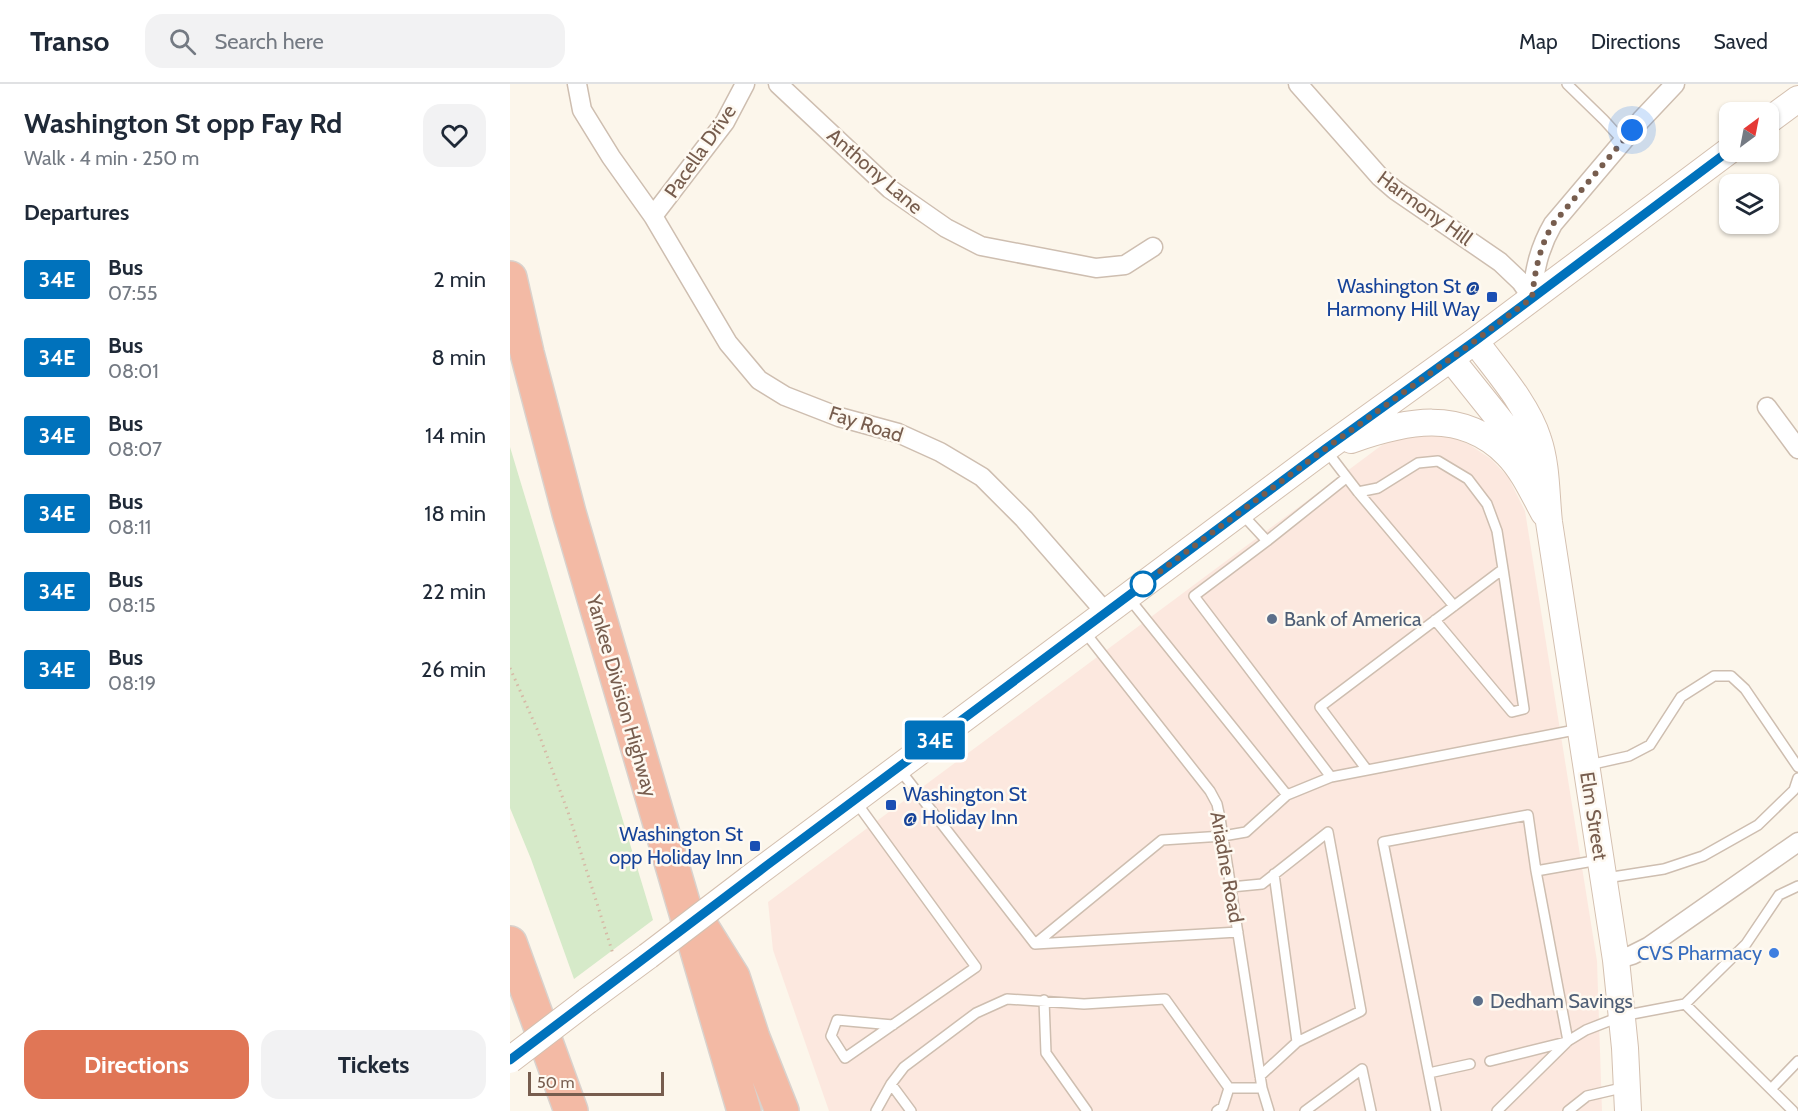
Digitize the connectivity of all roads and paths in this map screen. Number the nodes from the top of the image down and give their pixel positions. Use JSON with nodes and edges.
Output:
{"nodes":[{"id":1,"x":577,"y":84,"type":"edge"},
{"id":2,"x":745,"y":84,"type":"edge"},
{"id":3,"x":778,"y":84,"type":"edge"},
{"id":4,"x":1298,"y":84,"type":"edge"},
{"id":5,"x":1567,"y":84,"type":"edge"},
{"id":6,"x":1675,"y":84,"type":"edge"},
{"id":7,"x":1798,"y":99,"type":"edge"},
{"id":8,"x":1779,"y":113,"type":"edge"},
{"id":9,"x":1623,"y":141,"type":"junction"},
{"id":10,"x":1719,"y":158,"type":"edge"},
{"id":11,"x":653,"y":216,"type":"junction"},
{"id":12,"x":1153,"y":247,"type":"dead end"},
{"id":13,"x":510,"y":278,"type":"edge"},
{"id":14,"x":1532,"y":298,"type":"junction"},
{"id":15,"x":1475,"y":341,"type":"junction"},
{"id":16,"x":1451,"y":359,"type":"junction"},
{"id":17,"x":1767,"y":407,"type":"dead end"},
{"id":18,"x":1325,"y":449,"type":"junction"},
{"id":19,"x":1798,"y":449,"type":"edge"},
{"id":20,"x":1346,"y":478,"type":"junction"},
{"id":21,"x":1358,"y":492,"type":"junction"},
{"id":22,"x":1240,"y":512,"type":"junction"},
{"id":23,"x":1549,"y":522,"type":"junction"},
{"id":24,"x":1267,"y":541,"type":"junction"},
{"id":25,"x":1503,"y":569,"type":"junction"},
{"id":26,"x":1128,"y":596,"type":"junction"},
{"id":27,"x":1454,"y":606,"type":"junction"},
{"id":28,"x":1106,"y":613,"type":"junction"},
{"id":29,"x":1435,"y":620,"type":"junction"},
{"id":30,"x":1083,"y":630,"type":"junction"},
{"id":31,"x":510,"y":668,"type":"edge"},
{"id":32,"x":1581,"y":729,"type":"junction"},
{"id":33,"x":1586,"y":766,"type":"junction"},
{"id":34,"x":1798,"y":767,"type":"edge"},
{"id":35,"x":898,"y":768,"type":"junction"},
{"id":36,"x":1367,"y":770,"type":"junction"},
{"id":37,"x":1331,"y":777,"type":"junction"},
{"id":38,"x":1798,"y":778,"type":"edge"},
{"id":39,"x":1287,"y":795,"type":"junction"},
{"id":40,"x":855,"y":800,"type":"junction"},
{"id":41,"x":1223,"y":836,"type":"junction"},
{"id":42,"x":1798,"y":842,"type":"edge"},
{"id":43,"x":1602,"y":869,"type":"junction"},
{"id":44,"x":1536,"y":871,"type":"junction"},
{"id":45,"x":1274,"y":874,"type":"junction"},
{"id":46,"x":1798,"y":886,"type":"edge"},
{"id":47,"x":1231,"y":887,"type":"junction"},
{"id":48,"x":678,"y":890,"type":"junction"},
{"id":49,"x":1238,"y":932,"type":"junction"},
{"id":50,"x":510,"y":943,"type":"edge"},
{"id":51,"x":1035,"y":944,"type":"junction"},
{"id":52,"x":1616,"y":960,"type":"junction"},
{"id":53,"x":621,"y":977,"type":"junction"},
{"id":54,"x":1044,"y":1000,"type":"junction"},
{"id":55,"x":1685,"y":1004,"type":"junction"},
{"id":56,"x":1622,"y":1016,"type":"junction"},
{"id":57,"x":892,"y":1025,"type":"junction"},
{"id":58,"x":1568,"y":1041,"type":"junction"},
{"id":59,"x":1298,"y":1042,"type":"junction"},
{"id":60,"x":510,"y":1060,"type":"edge"},
{"id":61,"x":1490,"y":1061,"type":"dead end"},
{"id":62,"x":1798,"y":1062,"type":"edge"},
{"id":63,"x":1470,"y":1064,"type":"dead end"},
{"id":64,"x":1429,"y":1073,"type":"junction"},
{"id":65,"x":1260,"y":1076,"type":"junction"},
{"id":66,"x":891,"y":1084,"type":"junction"},
{"id":67,"x":1229,"y":1088,"type":"junction"},
{"id":68,"x":1262,"y":1088,"type":"junction"},
{"id":69,"x":1771,"y":1089,"type":"junction"},
{"id":70,"x":1628,"y":1099,"type":"edge"},
{"id":71,"x":571,"y":1111,"type":"edge"},
{"id":72,"x":744,"y":1111,"type":"edge"},
{"id":73,"x":782,"y":1111,"type":"edge"},
{"id":74,"x":876,"y":1111,"type":"edge"},
{"id":75,"x":911,"y":1111,"type":"edge"},
{"id":76,"x":1087,"y":1111,"type":"edge"},
{"id":77,"x":1217,"y":1111,"type":"edge"},
{"id":78,"x":1269,"y":1111,"type":"edge"},
{"id":79,"x":1305,"y":1111,"type":"edge"},
{"id":80,"x":1371,"y":1111,"type":"edge"},
{"id":81,"x":1436,"y":1111,"type":"edge"},
{"id":82,"x":1497,"y":1111,"type":"edge"},
{"id":83,"x":1568,"y":1111,"type":"edge"},
{"id":84,"x":1793,"y":1111,"type":"edge"}],
"edges":[{"from":1,"to":11,"type":"street","name":"Fay Road"},
{"from":2,"to":11,"type":"street","name":"Pacella Drive"},
{"from":3,"to":12,"type":"street","name":"Anthony Lane"},
{"from":4,"to":14,"type":"street","name":"Harmony Hill"},
{"from":5,"to":9,"type":"lane"},
{"from":6,"to":9,"type":"street"},
{"from":7,"to":8,"type":"main road"},
{"from":9,"to":14,"type":"street"},
{"from":10,"to":14,"type":"main road"},
{"from":11,"to":28,"type":"street","name":"Fay Road"},
{"from":13,"to":48,"type":"highway","name":"Yankee Division Highway"},
{"from":14,"to":15,"type":"main road"},
{"from":15,"to":16,"type":"main road"},
{"from":15,"to":23,"type":"main road","name":"Elm Street"},
{"from":16,"to":18,"type":"main road"},
{"from":16,"to":23,"type":"main road","name":"Elm Street"},
{"from":17,"to":19,"type":"street"},
{"from":18,"to":20,"type":"lane"},
{"from":18,"to":22,"type":"main road"},
{"from":18,"to":23,"type":"main road"},
{"from":20,"to":21,"type":"lane"},
{"from":20,"to":24,"type":"lane"},
{"from":21,"to":25,"type":"lane"},
{"from":21,"to":27,"type":"lane"},
{"from":22,"to":24,"type":"lane"},
{"from":22,"to":26,"type":"main road"},
{"from":23,"to":32,"type":"main road","name":"Elm Street"},
{"from":24,"to":37,"type":"lane"},
{"from":25,"to":27,"type":"lane"},
{"from":25,"to":29,"type":"lane"},
{"from":26,"to":28,"type":"main road"},
{"from":26,"to":39,"type":"lane"},
{"from":27,"to":29,"type":"lane"},
{"from":28,"to":30,"type":"main road"},
{"from":29,"to":36,"type":"lane"},
{"from":30,"to":35,"type":"main road"},
{"from":30,"to":41,"type":"lane","name":"Ariadne Road"},
{"from":31,"to":53,"type":"path"},
{"from":32,"to":33,"type":"main road","name":"Elm Street"},
{"from":32,"to":36,"type":"lane"},
{"from":33,"to":34,"type":"lane"},
{"from":33,"to":43,"type":"main road","name":"Elm Street"},
{"from":35,"to":40,"type":"main road"},
{"from":35,"to":51,"type":"lane"},
{"from":36,"to":37,"type":"lane"},
{"from":37,"to":39,"type":"lane"},
{"from":38,"to":43,"type":"lane"},
{"from":39,"to":41,"type":"lane"},
{"from":40,"to":53,"type":"main road","bridge":true},
{"from":40,"to":57,"type":"lane"},
{"from":41,"to":47,"type":"lane","name":"Ariadne Road"},
{"from":41,"to":51,"type":"lane"},
{"from":42,"to":52,"type":"street"},
{"from":43,"to":44,"type":"lane"},
{"from":43,"to":52,"type":"main road","name":"Elm Street"},
{"from":44,"to":58,"type":"lane"},
{"from":44,"to":64,"type":"lane"},
{"from":45,"to":47,"type":"lane"},
{"from":45,"to":59,"type":"lane"},
{"from":45,"to":59,"type":"lane"},
{"from":46,"to":55,"type":"lane"},
{"from":47,"to":49,"type":"lane","name":"Ariadne Road"},
{"from":48,"to":72,"type":"highway","name":"Yankee Division Highway"},
{"from":48,"to":73,"type":"highway"},
{"from":49,"to":51,"type":"lane"},
{"from":49,"to":65,"type":"lane","name":"Ariadne Road"},
{"from":50,"to":71,"type":"highway"},
{"from":52,"to":56,"type":"main road","name":"Elm Street"},
{"from":53,"to":60,"type":"main road","bridge":true},
{"from":54,"to":66,"type":"lane"},
{"from":54,"to":67,"type":"lane"},
{"from":54,"to":76,"type":"lane"},
{"from":55,"to":56,"type":"lane"},
{"from":55,"to":69,"type":"lane"},
{"from":56,"to":58,"type":"lane"},
{"from":56,"to":70,"type":"main road","name":"Elm Street"},
{"from":57,"to":57,"type":"lane"},
{"from":58,"to":61,"type":"lane"},
{"from":58,"to":82,"type":"lane"},
{"from":59,"to":65,"type":"lane"},
{"from":62,"to":69,"type":"lane"},
{"from":63,"to":64,"type":"lane"},
{"from":64,"to":81,"type":"lane"},
{"from":65,"to":68,"type":"lane","name":"Ariadne Road"},
{"from":66,"to":74,"type":"lane"},
{"from":66,"to":75,"type":"lane"},
{"from":67,"to":68,"type":"lane"},
{"from":67,"to":77,"type":"lane"},
{"from":68,"to":78,"type":"lane","name":"Ariadne Road"},
{"from":69,"to":84,"type":"lane"},
{"from":70,"to":83,"type":"lane"},
{"from":79,"to":80,"type":"lane"}]}
